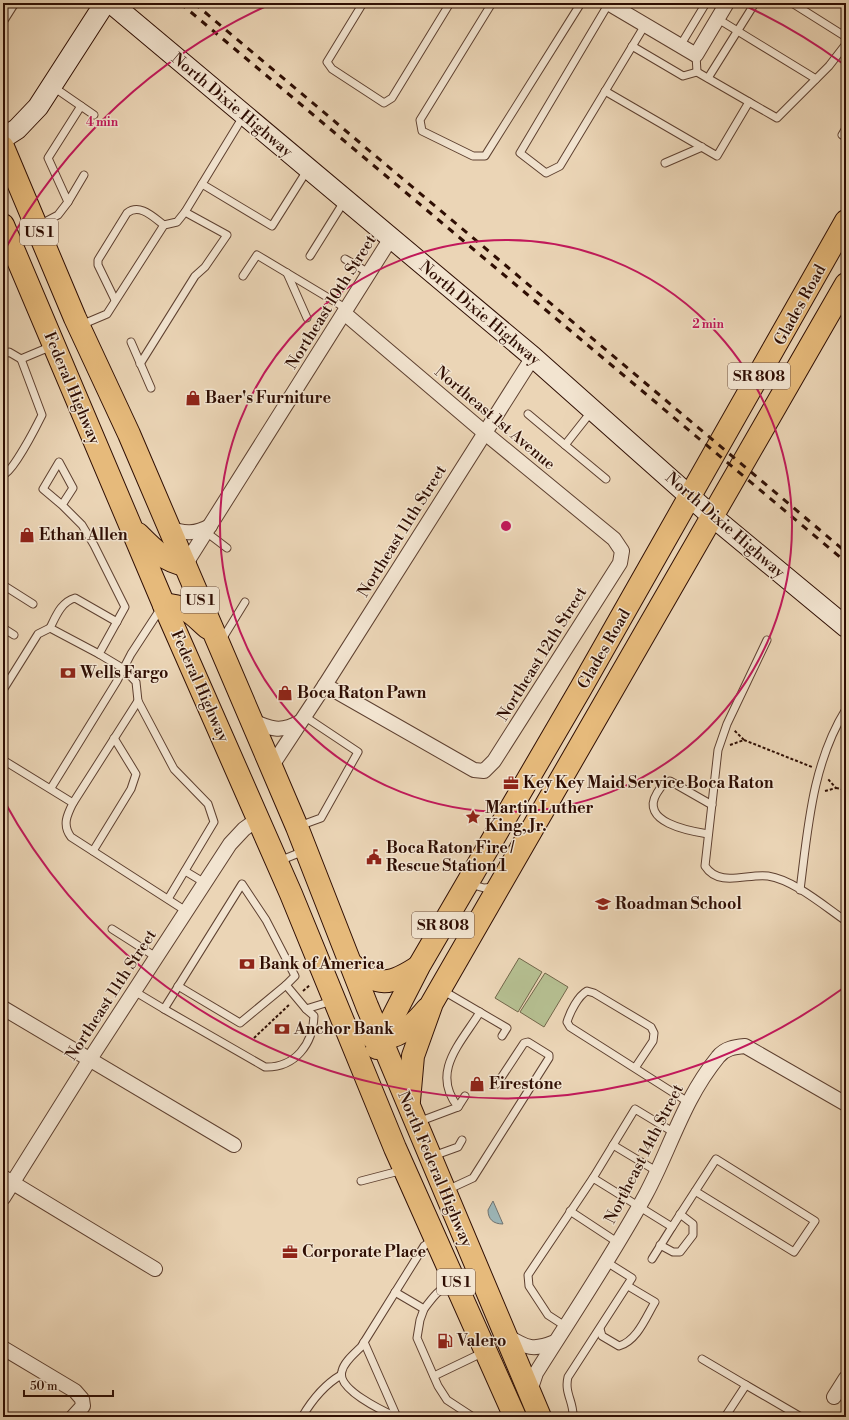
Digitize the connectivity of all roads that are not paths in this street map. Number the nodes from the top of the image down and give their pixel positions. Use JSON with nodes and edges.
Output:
{"nodes":[{"id":1,"x":15,"y":3,"type":"edge"},
{"id":2,"x":105,"y":3,"type":"edge"},
{"id":3,"x":111,"y":3,"type":"edge"},
{"id":4,"x":363,"y":3,"type":"edge"},
{"id":5,"x":450,"y":3,"type":"edge"},
{"id":6,"x":492,"y":3,"type":"edge"},
{"id":7,"x":581,"y":3,"type":"edge"},
{"id":8,"x":609,"y":3,"type":"edge"},
{"id":9,"x":706,"y":3,"type":"edge"},
{"id":10,"x":755,"y":3,"type":"edge"},
{"id":11,"x":792,"y":3,"type":"edge"},
{"id":12,"x":721,"y":8,"type":"edge"},
{"id":13,"x":3,"y":22,"type":"edge"},
{"id":14,"x":645,"y":25,"type":"junction"},
{"id":15,"x":738,"y":31,"type":"junction"},
{"id":16,"x":846,"y":37,"type":"edge"},
{"id":17,"x":846,"y":44,"type":"edge"},
{"id":18,"x":632,"y":46,"type":"junction"},
{"id":19,"x":680,"y":46,"type":"junction"},
{"id":20,"x":696,"y":55,"type":"junction"},
{"id":21,"x":697,"y":72,"type":"junction"},
{"id":22,"x":708,"y":78,"type":"junction"},
{"id":23,"x":816,"y":79,"type":"junction"},
{"id":24,"x":52,"y":86,"type":"junction"},
{"id":25,"x":605,"y":91,"type":"junction"},
{"id":26,"x":749,"y":102,"type":"junction"},
{"id":27,"x":81,"y":106,"type":"junction"},
{"id":28,"x":94,"y":114,"type":"dead end"},
{"id":29,"x":244,"y":115,"type":"junction"},
{"id":30,"x":846,"y":128,"type":"edge"},
{"id":31,"x":842,"y":135,"type":"dead end"},
{"id":32,"x":3,"y":138,"type":"edge"},
{"id":33,"x":3,"y":147,"type":"edge"},
{"id":34,"x":702,"y":147,"type":"junction"},
{"id":35,"x":665,"y":163,"type":"dead end"},
{"id":36,"x":308,"y":169,"type":"junction"},
{"id":37,"x":84,"y":175,"type":"dead end"},
{"id":38,"x":202,"y":184,"type":"junction"},
{"id":39,"x":345,"y":200,"type":"junction"},
{"id":40,"x":68,"y":202,"type":"junction"},
{"id":41,"x":185,"y":212,"type":"junction"},
{"id":42,"x":846,"y":221,"type":"edge"},
{"id":43,"x":3,"y":225,"type":"edge"},
{"id":44,"x":164,"y":225,"type":"junction"},
{"id":45,"x":36,"y":226,"type":"junction"},
{"id":46,"x":391,"y":238,"type":"junction"},
{"id":47,"x":310,"y":256,"type":"dead end"},
{"id":48,"x":345,"y":259,"type":"dead end"},
{"id":49,"x":287,"y":273,"type":"junction"},
{"id":50,"x":369,"y":273,"type":"junction"},
{"id":51,"x":243,"y":276,"type":"dead end"},
{"id":52,"x":846,"y":284,"type":"edge"},
{"id":53,"x":115,"y":300,"type":"junction"},
{"id":54,"x":345,"y":311,"type":"junction"},
{"id":55,"x":307,"y":318,"type":"dead end"},
{"id":56,"x":78,"y":326,"type":"junction"},
{"id":57,"x":131,"y":342,"type":"dead end"},
{"id":58,"x":54,"y":345,"type":"junction"},
{"id":59,"x":3,"y":355,"type":"edge"},
{"id":60,"x":532,"y":357,"type":"junction"},
{"id":61,"x":21,"y":359,"type":"junction"},
{"id":62,"x":140,"y":364,"type":"junction"},
{"id":63,"x":151,"y":388,"type":"dead end"},
{"id":64,"x":592,"y":410,"type":"junction"},
{"id":65,"x":528,"y":414,"type":"dead end"},
{"id":66,"x":485,"y":433,"type":"junction"},
{"id":67,"x":565,"y":444,"type":"junction"},
{"id":68,"x":3,"y":475,"type":"edge"},
{"id":69,"x":606,"y":479,"type":"dead end"},
{"id":70,"x":691,"y":496,"type":"junction"},
{"id":71,"x":62,"y":505,"type":"junction"},
{"id":72,"x":713,"y":517,"type":"junction"},
{"id":73,"x":131,"y":528,"type":"junction"},
{"id":74,"x":169,"y":528,"type":"junction"},
{"id":75,"x":208,"y":529,"type":"junction"},
{"id":76,"x":227,"y":548,"type":"dead end"},
{"id":77,"x":622,"y":551,"type":"joint"},
{"id":78,"x":185,"y":565,"type":"junction"},
{"id":79,"x":3,"y":586,"type":"edge"},
{"id":80,"x":245,"y":602,"type":"dead end"},
{"id":81,"x":34,"y":604,"type":"dead end"},
{"id":82,"x":164,"y":605,"type":"junction"},
{"id":83,"x":117,"y":622,"type":"junction"},
{"id":84,"x":846,"y":627,"type":"edge"},
{"id":85,"x":3,"y":628,"type":"edge"},
{"id":86,"x":50,"y":628,"type":"junction"},
{"id":87,"x":14,"y":635,"type":"dead end"},
{"id":88,"x":216,"y":639,"type":"junction"},
{"id":89,"x":767,"y":640,"type":"dead end"},
{"id":90,"x":99,"y":654,"type":"junction"},
{"id":91,"x":124,"y":668,"type":"junction"},
{"id":92,"x":325,"y":685,"type":"junction"},
{"id":93,"x":3,"y":690,"type":"edge"},
{"id":94,"x":138,"y":701,"type":"junction"},
{"id":95,"x":846,"y":709,"type":"edge"},
{"id":96,"x":302,"y":719,"type":"junction"},
{"id":97,"x":251,"y":720,"type":"junction"},
{"id":98,"x":114,"y":738,"type":"junction"},
{"id":99,"x":3,"y":760,"type":"edge"},
{"id":100,"x":271,"y":767,"type":"junction"},
{"id":101,"x":51,"y":788,"type":"junction"},
{"id":102,"x":73,"y":803,"type":"junction"},
{"id":103,"x":712,"y":805,"type":"junction"},
{"id":104,"x":258,"y":819,"type":"junction"},
{"id":105,"x":297,"y":827,"type":"junction"},
{"id":106,"x":708,"y":834,"type":"junction"},
{"id":107,"x":306,"y":850,"type":"junction"},
{"id":108,"x":93,"y":851,"type":"junction"},
{"id":109,"x":277,"y":862,"type":"junction"},
{"id":110,"x":185,"y":871,"type":"junction"},
{"id":111,"x":205,"y":883,"type":"junction"},
{"id":112,"x":468,"y":883,"type":"junction"},
{"id":113,"x":500,"y":887,"type":"junction"},
{"id":114,"x":800,"y":890,"type":"junction"},
{"id":115,"x":168,"y":899,"type":"junction"},
{"id":116,"x":186,"y":911,"type":"junction"},
{"id":117,"x":846,"y":920,"type":"edge"},
{"id":118,"x":112,"y":929,"type":"dead end"},
{"id":119,"x":156,"y":957,"type":"junction"},
{"id":120,"x":351,"y":964,"type":"junction"},
{"id":121,"x":419,"y":966,"type":"junction"},
{"id":122,"x":286,"y":985,"type":"junction"},
{"id":123,"x":178,"y":986,"type":"junction"},
{"id":124,"x":134,"y":991,"type":"junction"},
{"id":125,"x":436,"y":996,"type":"junction"},
{"id":126,"x":3,"y":1008,"type":"edge"},
{"id":127,"x":164,"y":1009,"type":"junction"},
{"id":128,"x":306,"y":1009,"type":"junction"},
{"id":129,"x":338,"y":1009,"type":"junction"},
{"id":130,"x":480,"y":1012,"type":"junction"},
{"id":131,"x":502,"y":1036,"type":"dead end"},
{"id":132,"x":381,"y":1039,"type":"junction"},
{"id":133,"x":90,"y":1059,"type":"junction"},
{"id":134,"x":635,"y":1068,"type":"junction"},
{"id":135,"x":367,"y":1078,"type":"junction"},
{"id":136,"x":497,"y":1084,"type":"dead end"},
{"id":137,"x":465,"y":1096,"type":"dead end"},
{"id":138,"x":688,"y":1102,"type":"junction"},
{"id":139,"x":846,"y":1104,"type":"edge"},
{"id":140,"x":408,"y":1106,"type":"junction"},
{"id":141,"x":458,"y":1107,"type":"junction"},
{"id":142,"x":673,"y":1132,"type":"junction"},
{"id":143,"x":462,"y":1140,"type":"dead end"},
{"id":144,"x":234,"y":1145,"type":"dead end"},
{"id":145,"x":613,"y":1145,"type":"junction"},
{"id":146,"x":395,"y":1148,"type":"joint"},
{"id":147,"x":430,"y":1157,"type":"junction"},
{"id":148,"x":405,"y":1170,"type":"junction"},
{"id":149,"x":658,"y":1172,"type":"junction"},
{"id":150,"x":593,"y":1178,"type":"junction"},
{"id":151,"x":8,"y":1180,"type":"edge"},
{"id":152,"x":361,"y":1181,"type":"dead end"},
{"id":153,"x":445,"y":1190,"type":"junction"},
{"id":154,"x":695,"y":1191,"type":"junction"},
{"id":155,"x":3,"y":1198,"type":"edge"},
{"id":156,"x":639,"y":1207,"type":"junction"},
{"id":157,"x":570,"y":1211,"type":"junction"},
{"id":158,"x":680,"y":1214,"type":"junction"},
{"id":159,"x":672,"y":1227,"type":"junction"},
{"id":160,"x":437,"y":1238,"type":"junction"},
{"id":161,"x":617,"y":1242,"type":"junction"},
{"id":162,"x":660,"y":1245,"type":"junction"},
{"id":163,"x":652,"y":1259,"type":"dead end"},
{"id":164,"x":605,"y":1261,"type":"junction"},
{"id":165,"x":155,"y":1269,"type":"dead end"},
{"id":166,"x":456,"y":1281,"type":"junction"},
{"id":167,"x":628,"y":1286,"type":"junction"},
{"id":168,"x":395,"y":1292,"type":"junction"},
{"id":169,"x":424,"y":1310,"type":"junction"},
{"id":170,"x":565,"y":1326,"type":"junction"},
{"id":171,"x":600,"y":1329,"type":"junction"},
{"id":172,"x":507,"y":1336,"type":"junction"},
{"id":173,"x":364,"y":1342,"type":"junction"},
{"id":174,"x":555,"y":1342,"type":"junction"},
{"id":175,"x":3,"y":1348,"type":"edge"},
{"id":176,"x":486,"y":1348,"type":"junction"},
{"id":177,"x":702,"y":1358,"type":"dead end"},
{"id":178,"x":517,"y":1359,"type":"junction"},
{"id":179,"x":341,"y":1375,"type":"junction"},
{"id":180,"x":434,"y":1376,"type":"junction"},
{"id":181,"x":846,"y":1378,"type":"edge"},
{"id":182,"x":746,"y":1385,"type":"junction"},
{"id":183,"x":530,"y":1391,"type":"junction"},
{"id":184,"x":834,"y":1397,"type":"dead end"},
{"id":185,"x":72,"y":1417,"type":"edge"},
{"id":186,"x":302,"y":1417,"type":"edge"},
{"id":187,"x":396,"y":1417,"type":"edge"},
{"id":188,"x":473,"y":1417,"type":"edge"},
{"id":189,"x":515,"y":1417,"type":"edge"},
{"id":190,"x":540,"y":1417,"type":"edge"},
{"id":191,"x":573,"y":1417,"type":"edge"},
{"id":192,"x":725,"y":1417,"type":"edge"},
{"id":193,"x":801,"y":1417,"type":"edge"}],
"edges":[{"from":1,"to":13,"type":"lane"},
{"from":2,"to":24,"type":"main road"},
{"from":3,"to":29,"type":"main road","name":"North Dixie Highway"},
{"from":4,"to":5,"type":"lane"},
{"from":6,"to":7,"type":"lane"},
{"from":8,"to":14,"type":"street"},
{"from":8,"to":25,"type":"lane"},
{"from":9,"to":19,"type":"lane"},
{"from":10,"to":15,"type":"lane"},
{"from":11,"to":16,"type":"lane"},
{"from":12,"to":15,"type":"lane"},
{"from":12,"to":20,"type":"street"},
{"from":14,"to":18,"type":"lane"},
{"from":14,"to":19,"type":"street"},
{"from":15,"to":22,"type":"lane"},
{"from":15,"to":23,"type":"lane"},
{"from":17,"to":23,"type":"lane"},
{"from":18,"to":21,"type":"lane"},
{"from":18,"to":25,"type":"lane"},
{"from":19,"to":20,"type":"street"},
{"from":20,"to":21,"type":"lane"},
{"from":21,"to":22,"type":"lane"},
{"from":22,"to":26,"type":"lane"},
{"from":23,"to":26,"type":"lane"},
{"from":24,"to":27,"type":"lane"},
{"from":24,"to":32,"type":"main road"},
{"from":25,"to":34,"type":"lane"},
{"from":26,"to":34,"type":"lane"},
{"from":27,"to":28,"type":"lane"},
{"from":27,"to":40,"type":"lane"},
{"from":29,"to":36,"type":"main road","name":"North Dixie Highway"},
{"from":29,"to":38,"type":"lane"},
{"from":30,"to":31,"type":"lane"},
{"from":33,"to":45,"type":"main road","name":"Federal Highway","number":"US 1"},
{"from":34,"to":35,"type":"lane"},
{"from":36,"to":38,"type":"lane"},
{"from":36,"to":39,"type":"main road","name":"North Dixie Highway"},
{"from":37,"to":40,"type":"lane"},
{"from":38,"to":41,"type":"lane"},
{"from":39,"to":46,"type":"main road","name":"North Dixie Highway"},
{"from":39,"to":47,"type":"lane"},
{"from":40,"to":45,"type":"lane"},
{"from":41,"to":44,"type":"lane"},
{"from":41,"to":62,"type":"lane"},
{"from":42,"to":70,"type":"main road","name":"Glades Road","number":"SR 808"},
{"from":43,"to":58,"type":"main road","name":"Federal Highway","number":"US 1"},
{"from":44,"to":53,"type":"lane"},
{"from":44,"to":53,"type":"lane"},
{"from":45,"to":56,"type":"main road","name":"Federal Highway","number":"US 1"},
{"from":46,"to":50,"type":"street","name":"Northeast 10th Street"},
{"from":46,"to":60,"type":"main road","name":"North Dixie Highway"},
{"from":48,"to":50,"type":"lane"},
{"from":49,"to":51,"type":"lane"},
{"from":49,"to":54,"type":"lane"},
{"from":49,"to":55,"type":"lane"},
{"from":50,"to":54,"type":"street","name":"Northeast 10th Street"},
{"from":52,"to":72,"type":"main road","name":"Glades Road","number":"SR 808"},
{"from":53,"to":56,"type":"lane"},
{"from":54,"to":66,"type":"street","name":"Northeast 1st Avenue"},
{"from":54,"to":75,"type":"street","name":"Northeast 10th Street"},
{"from":56,"to":74,"type":"main road","name":"Federal Highway","number":"US 1"},
{"from":57,"to":62,"type":"lane"},
{"from":58,"to":61,"type":"lane"},
{"from":58,"to":73,"type":"main road","name":"Federal Highway","number":"US 1"},
{"from":59,"to":61,"type":"lane"},
{"from":60,"to":64,"type":"main road","name":"North Dixie Highway"},
{"from":60,"to":66,"type":"street","name":"Northeast 11th Street"},
{"from":61,"to":68,"type":"lane"},
{"from":62,"to":63,"type":"lane"},
{"from":64,"to":67,"type":"lane"},
{"from":64,"to":70,"type":"main road","name":"North Dixie Highway"},
{"from":65,"to":67,"type":"lane"},
{"from":66,"to":77,"type":"street","name":"Northeast 1st Avenue"},
{"from":66,"to":92,"type":"street","name":"Northeast 11th Street"},
{"from":67,"to":69,"type":"lane"},
{"from":70,"to":72,"type":"main road","name":"North Dixie Highway"},
{"from":70,"to":112,"type":"main road","name":"Glades Road","number":"SR 808"},
{"from":71,"to":71,"type":"lane"},
{"from":71,"to":83,"type":"lane"},
{"from":72,"to":84,"type":"main road","name":"North Dixie Highway"},
{"from":72,"to":113,"type":"main road","name":"Glades Road","number":"SR 808"},
{"from":73,"to":78,"type":"main road"},
{"from":73,"to":82,"type":"main road","name":"Federal Highway","number":"US 1"},
{"from":74,"to":75,"type":"street"},
{"from":74,"to":78,"type":"main road","name":"Federal Highway","number":"US 1"},
{"from":75,"to":76,"type":"lane"},
{"from":75,"to":78,"type":"street","name":"Northeast 10th Street"},
{"from":77,"to":92,"type":"street","name":"Northeast 12th Street"},
{"from":78,"to":88,"type":"main road","name":"Federal Highway","number":"US 1"},
{"from":79,"to":81,"type":"lane"},
{"from":80,"to":88,"type":"lane"},
{"from":82,"to":88,"type":"main road"},
{"from":82,"to":91,"type":"lane"},
{"from":82,"to":104,"type":"main road","name":"Federal Highway","number":"US 1"},
{"from":83,"to":86,"type":"lane"},
{"from":83,"to":90,"type":"lane"},
{"from":85,"to":87,"type":"lane"},
{"from":86,"to":90,"type":"lane"},
{"from":86,"to":93,"type":"lane"},
{"from":88,"to":97,"type":"main road","name":"Federal Highway","number":"US 1"},
{"from":89,"to":103,"type":"lane"},
{"from":90,"to":91,"type":"lane"},
{"from":91,"to":94,"type":"lane"},
{"from":91,"to":101,"type":"lane"},
{"from":92,"to":96,"type":"street","name":"Northeast 11th Street"},
{"from":94,"to":98,"type":"lane"},
{"from":94,"to":110,"type":"lane"},
{"from":95,"to":114,"type":"lane"},
{"from":96,"to":97,"type":"street"},
{"from":96,"to":100,"type":"street","name":"Northeast 11th Street"},
{"from":96,"to":105,"type":"lane"},
{"from":97,"to":100,"type":"main road","name":"Federal Highway","number":"US 1"},
{"from":98,"to":102,"type":"lane"},
{"from":98,"to":108,"type":"lane"},
{"from":99,"to":101,"type":"lane"},
{"from":100,"to":105,"type":"main road","name":"Federal Highway","number":"US 1"},
{"from":101,"to":102,"type":"lane"},
{"from":102,"to":108,"type":"lane"},
{"from":103,"to":106,"type":"lane"},
{"from":103,"to":106,"type":"lane"},
{"from":104,"to":109,"type":"main road","name":"Federal Highway","number":"US 1"},
{"from":104,"to":111,"type":"street","name":"Northeast 11th Street"},
{"from":105,"to":107,"type":"main road","name":"Federal Highway","number":"US 1"},
{"from":106,"to":114,"type":"lane"},
{"from":107,"to":109,"type":"lane"},
{"from":107,"to":120,"type":"main road","name":"Federal Highway","number":"US 1"},
{"from":108,"to":115,"type":"lane"},
{"from":109,"to":129,"type":"main road","name":"Federal Highway","number":"US 1"},
{"from":110,"to":111,"type":"lane"},
{"from":110,"to":115,"type":"lane"},
{"from":111,"to":116,"type":"street","name":"Northeast 11th Street"},
{"from":112,"to":113,"type":"lane"},
{"from":112,"to":121,"type":"main road","name":"Glades Road","number":"SR 808"},
{"from":113,"to":125,"type":"main road","name":"Glades Road"},
{"from":114,"to":117,"type":"lane"},
{"from":115,"to":116,"type":"lane"},
{"from":116,"to":119,"type":"street","name":"Northeast 11th Street"},
{"from":118,"to":119,"type":"lane"},
{"from":119,"to":124,"type":"street","name":"Northeast 11th Street"},
{"from":120,"to":121,"type":"main road"},
{"from":120,"to":132,"type":"main road","name":"North Federal Highway","number":"US 1"},
{"from":121,"to":132,"type":"main road","name":"Glades Road","number":"SR 808"},
{"from":122,"to":123,"type":"lane"},
{"from":122,"to":123,"type":"lane"},
{"from":122,"to":128,"type":"lane"},
{"from":123,"to":127,"type":"lane"},
{"from":124,"to":127,"type":"lane"},
{"from":124,"to":133,"type":"street","name":"Northeast 11th Street"},
{"from":125,"to":130,"type":"lane"},
{"from":125,"to":132,"type":"main road"},
{"from":125,"to":140,"type":"main road","name":"Glades Road"},
{"from":126,"to":133,"type":"street"},
{"from":127,"to":128,"type":"lane"},
{"from":128,"to":129,"type":"lane"},
{"from":129,"to":132,"type":"main road"},
{"from":129,"to":135,"type":"main road","name":"Federal Highway","number":"US 1"},
{"from":130,"to":131,"type":"lane"},
{"from":130,"to":141,"type":"lane"},
{"from":132,"to":135,"type":"main road","name":"Glades Road","number":"SR 808"},
{"from":132,"to":140,"type":"main road","name":"North Federal Highway","number":"US 1"},
{"from":133,"to":144,"type":"street"},
{"from":133,"to":151,"type":"street","name":"Northeast 11th Street"},
{"from":134,"to":134,"type":"lane"},
{"from":134,"to":138,"type":"lane"},
{"from":135,"to":140,"type":"main road"},
{"from":135,"to":146,"type":"main road","name":"Federal Highway","number":"US 1"},
{"from":136,"to":153,"type":"lane"},
{"from":137,"to":141,"type":"lane"},
{"from":138,"to":139,"type":"street","name":"Northeast 14th Street"},
{"from":138,"to":142,"type":"street","name":"Northeast 14th Street"},
{"from":140,"to":141,"type":"lane"},
{"from":140,"to":147,"type":"main road","name":"North Federal Highway","number":"US 1"},
{"from":142,"to":145,"type":"lane"},
{"from":142,"to":149,"type":"street","name":"Northeast 14th Street"},
{"from":143,"to":147,"type":"lane"},
{"from":145,"to":149,"type":"lane"},
{"from":145,"to":150,"type":"lane"},
{"from":146,"to":148,"type":"main road","name":"North Federal Highway","number":"US 1"},
{"from":147,"to":153,"type":"main road","name":"North Federal Highway","number":"US 1"},
{"from":148,"to":152,"type":"lane"},
{"from":148,"to":160,"type":"main road","name":"North Federal Highway","number":"US 1"},
{"from":149,"to":156,"type":"street","name":"Northeast 14th Street"},
{"from":150,"to":156,"type":"lane"},
{"from":150,"to":157,"type":"lane"},
{"from":151,"to":155,"type":"street","name":"Northeast 11th Street"},
{"from":151,"to":165,"type":"street"},
{"from":153,"to":172,"type":"main road","name":"North Federal Highway","number":"US 1"},
{"from":154,"to":154,"type":"lane"},
{"from":154,"to":158,"type":"lane"},
{"from":156,"to":159,"type":"lane"},
{"from":156,"to":161,"type":"street","name":"Northeast 14th Street"},
{"from":157,"to":161,"type":"lane"},
{"from":157,"to":170,"type":"lane"},
{"from":158,"to":159,"type":"lane"},
{"from":158,"to":162,"type":"lane"},
{"from":159,"to":162,"type":"lane"},
{"from":160,"to":166,"type":"main road","name":"North Federal Highway","number":"US 1"},
{"from":160,"to":168,"type":"lane"},
{"from":161,"to":164,"type":"street","name":"Northeast 14th Street"},
{"from":162,"to":163,"type":"lane"},
{"from":164,"to":167,"type":"lane"},
{"from":164,"to":170,"type":"street","name":"Northeast 14th Street"},
{"from":166,"to":169,"type":"lane"},
{"from":166,"to":176,"type":"main road","name":"North Federal Highway","number":"US 1"},
{"from":167,"to":171,"type":"lane"},
{"from":167,"to":171,"type":"lane"},
{"from":168,"to":169,"type":"lane"},
{"from":168,"to":173,"type":"lane"},
{"from":169,"to":180,"type":"lane"},
{"from":170,"to":174,"type":"street","name":"Northeast 14th Street"},
{"from":171,"to":191,"type":"lane"},
{"from":172,"to":174,"type":"street"},
{"from":172,"to":178,"type":"main road","name":"North Federal Highway","number":"US 1"},
{"from":173,"to":179,"type":"lane"},
{"from":173,"to":187,"type":"lane"},
{"from":174,"to":183,"type":"street","name":"Northeast 14th Street"},
{"from":175,"to":185,"type":"street"},
{"from":176,"to":178,"type":"main road"},
{"from":176,"to":180,"type":"lane"},
{"from":176,"to":189,"type":"main road","name":"North Federal Highway","number":"US 1"},
{"from":177,"to":182,"type":"lane"},
{"from":178,"to":183,"type":"main road","name":"North Federal Highway","number":"US 1"},
{"from":179,"to":186,"type":"lane"},
{"from":179,"to":187,"type":"lane"},
{"from":180,"to":188,"type":"lane"},
{"from":181,"to":184,"type":"street"},
{"from":182,"to":192,"type":"lane"},
{"from":182,"to":193,"type":"lane"},
{"from":183,"to":190,"type":"main road","name":"North Federal Highway","number":"US 1"}]}
